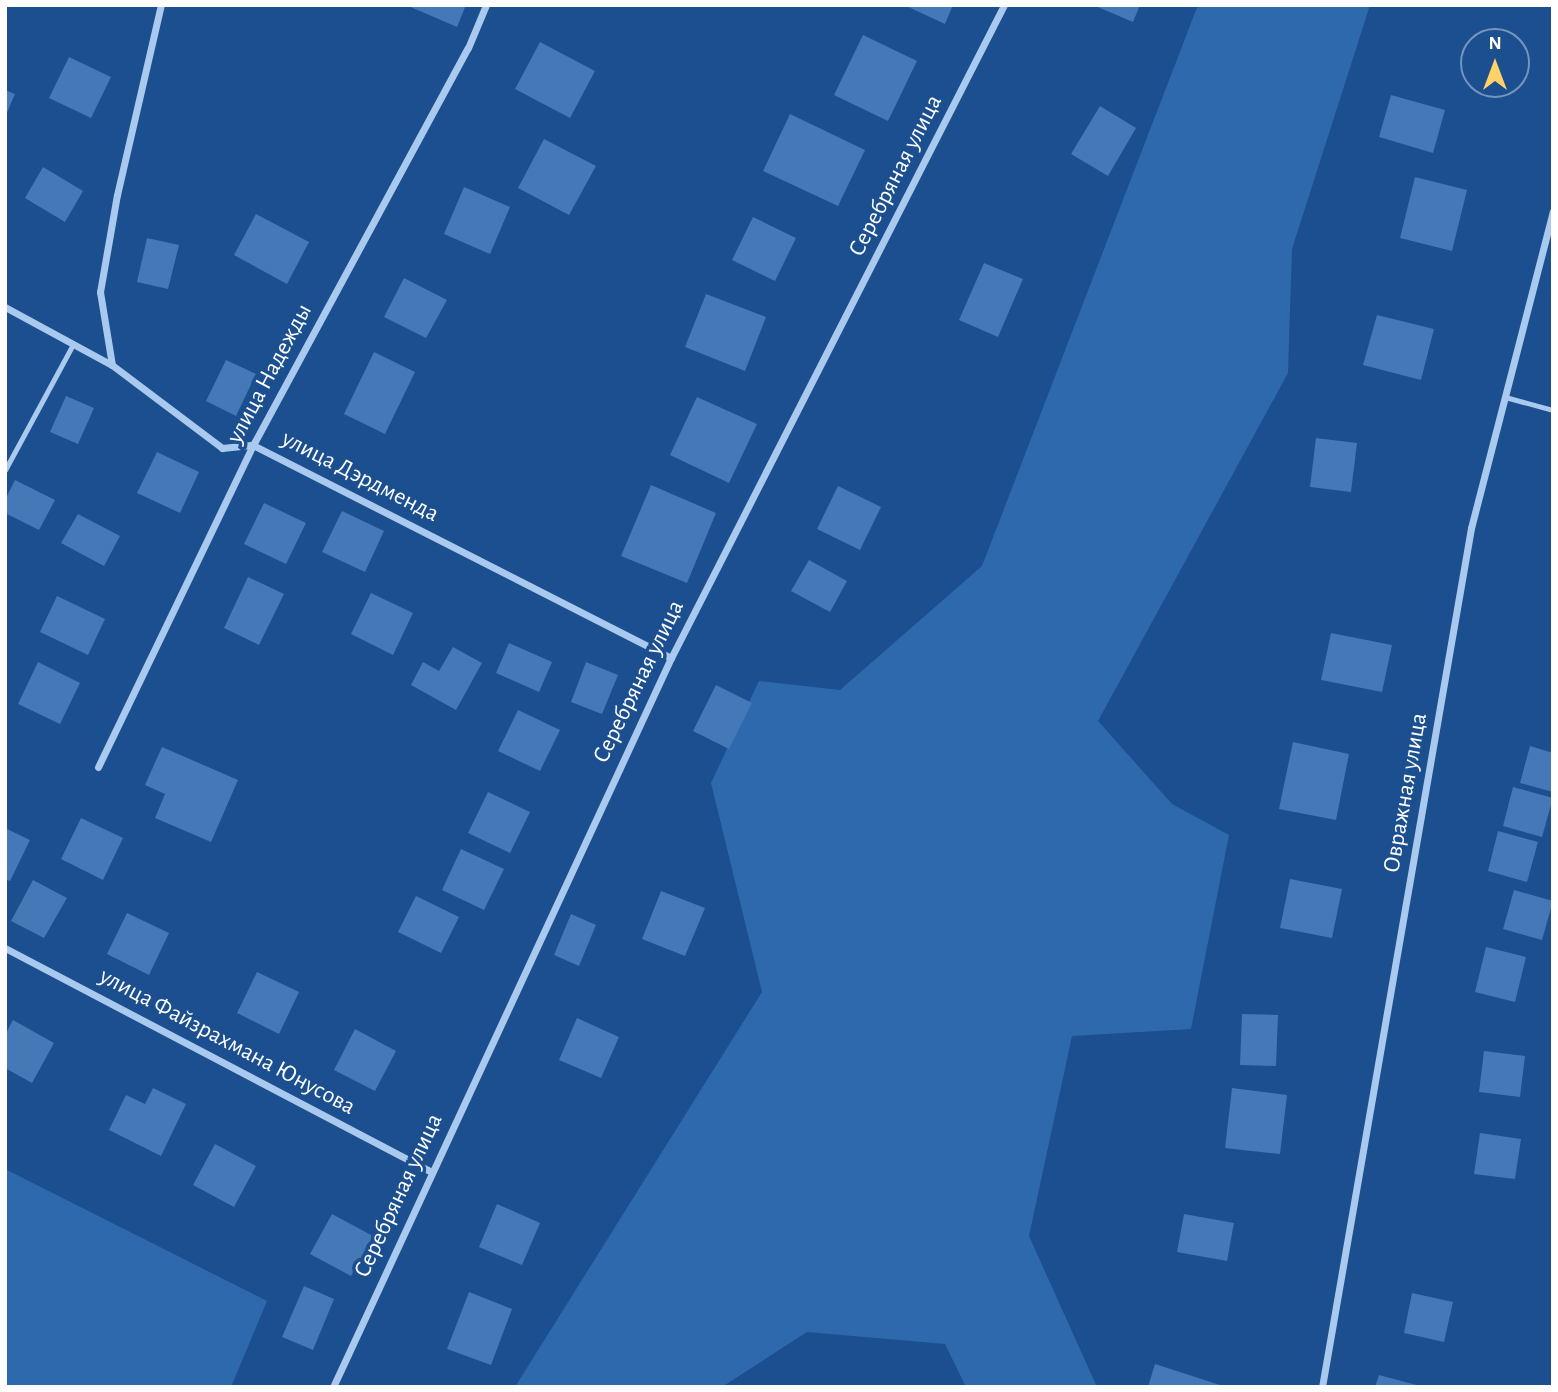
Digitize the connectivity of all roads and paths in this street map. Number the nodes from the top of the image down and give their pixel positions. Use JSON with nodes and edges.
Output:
{"nodes":[{"id":1,"x":161,"y":5,"type":"edge"},
{"id":2,"x":486,"y":5,"type":"edge"},
{"id":3,"x":1004,"y":5,"type":"edge"},
{"id":4,"x":1553,"y":211,"type":"edge"},
{"id":5,"x":5,"y":307,"type":"edge"},
{"id":6,"x":73,"y":344,"type":"junction"},
{"id":7,"x":111,"y":365,"type":"junction"},
{"id":8,"x":1505,"y":397,"type":"junction"},
{"id":9,"x":1553,"y":410,"type":"edge"},
{"id":10,"x":253,"y":444,"type":"junction"},
{"id":11,"x":5,"y":470,"type":"edge"},
{"id":12,"x":671,"y":658,"type":"junction"},
{"id":13,"x":98,"y":767,"type":"dead end"},
{"id":14,"x":5,"y":948,"type":"edge"},
{"id":15,"x":430,"y":1171,"type":"junction"},
{"id":16,"x":333,"y":1387,"type":"edge"},
{"id":17,"x":1322,"y":1387,"type":"edge"}],
"edges":[{"from":1,"to":7,"type":"street"},
{"from":2,"to":10,"type":"street","name":"улица Надежды"},
{"from":3,"to":12,"type":"street","name":"Серебряная улица"},
{"from":4,"to":8,"type":"street","name":"Овражная улица"},
{"from":5,"to":6,"type":"street","name":"улица Дэрдменда"},
{"from":6,"to":7,"type":"street","name":"улица Дэрдменда"},
{"from":6,"to":11,"type":"lane"},
{"from":7,"to":10,"type":"street","name":"улица Дэрдменда"},
{"from":8,"to":9,"type":"lane"},
{"from":8,"to":17,"type":"street","name":"Овражная улица"},
{"from":10,"to":12,"type":"street","name":"улица Дэрдменда"},
{"from":10,"to":13,"type":"street","name":"улица Надежды"},
{"from":12,"to":15,"type":"street","name":"Серебряная улица"},
{"from":14,"to":15,"type":"street","name":"улица Файзрахмана Юнусова"},
{"from":15,"to":16,"type":"street","name":"Серебряная улица"}]}
